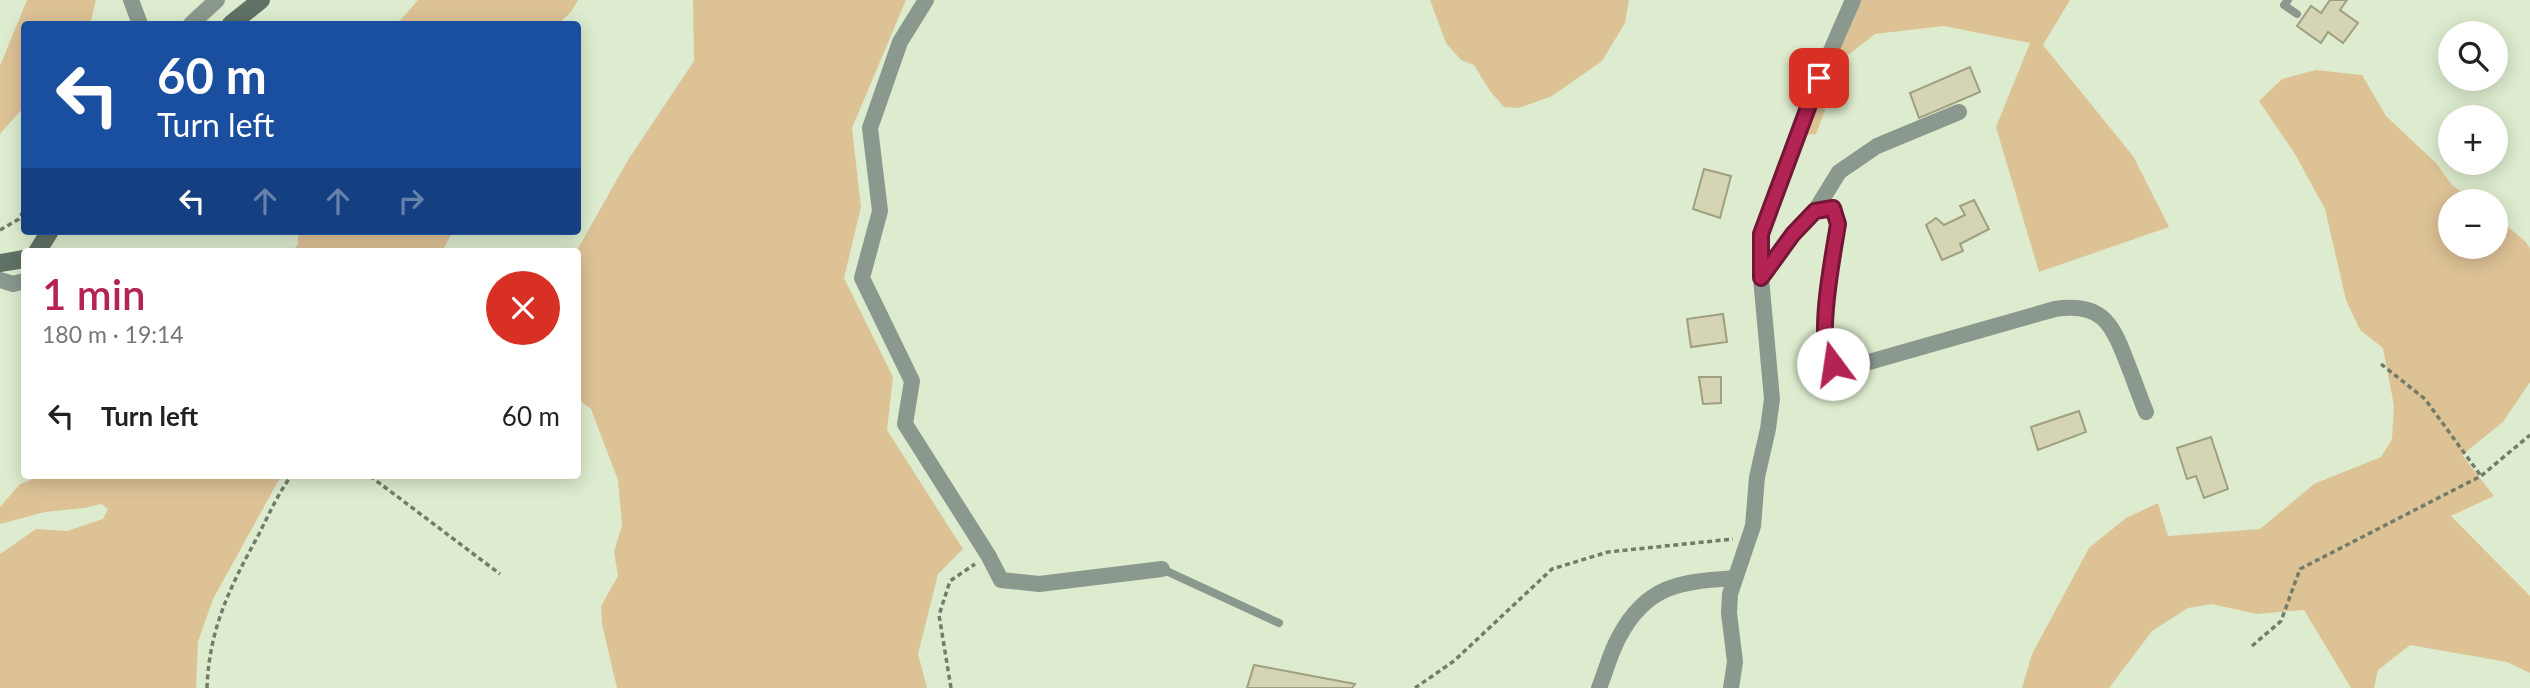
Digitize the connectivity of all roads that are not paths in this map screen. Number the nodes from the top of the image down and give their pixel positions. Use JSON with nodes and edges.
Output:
{"nodes":[{"id":1,"x":131,"y":0,"type":"edge"},
{"id":2,"x":217,"y":0,"type":"edge"},
{"id":3,"x":261,"y":0,"type":"edge"},
{"id":4,"x":926,"y":0,"type":"edge"},
{"id":5,"x":1853,"y":0,"type":"edge"},
{"id":6,"x":2288,"y":0,"type":"edge"},
{"id":7,"x":2297,"y":15,"type":"dead end"},
{"id":8,"x":139,"y":21,"type":"edge"},
{"id":9,"x":194,"y":21,"type":"edge"},
{"id":10,"x":235,"y":21,"type":"edge"},
{"id":11,"x":1959,"y":112,"type":"dead end"},
{"id":12,"x":1815,"y":211,"type":"junction"},
{"id":13,"x":21,"y":260,"type":"edge"},
{"id":14,"x":0,"y":264,"type":"edge"},
{"id":15,"x":1761,"y":278,"type":"junction"},
{"id":16,"x":0,"y":280,"type":"edge"},
{"id":17,"x":21,"y":282,"type":"edge"},
{"id":18,"x":2146,"y":412,"type":"dead end"},
{"id":19,"x":1162,"y":569,"type":"joint"},
{"id":20,"x":1734,"y":578,"type":"junction"},
{"id":21,"x":1279,"y":623,"type":"dead end"},
{"id":22,"x":1599,"y":688,"type":"edge"},
{"id":23,"x":1731,"y":688,"type":"edge"}],
"edges":[{"from":1,"to":8,"type":"street"},
{"from":2,"to":9,"type":"street"},
{"from":3,"to":10,"type":"street"},
{"from":4,"to":19,"type":"street"},
{"from":5,"to":15,"type":"street"},
{"from":6,"to":7,"type":"lane"},
{"from":11,"to":12,"type":"street"},
{"from":12,"to":15,"type":"street"},
{"from":12,"to":18,"type":"street"},
{"from":13,"to":14,"type":"street"},
{"from":15,"to":20,"type":"street"},
{"from":16,"to":17,"type":"street"},
{"from":19,"to":21,"type":"lane"},
{"from":20,"to":22,"type":"street"},
{"from":20,"to":23,"type":"street"}]}
